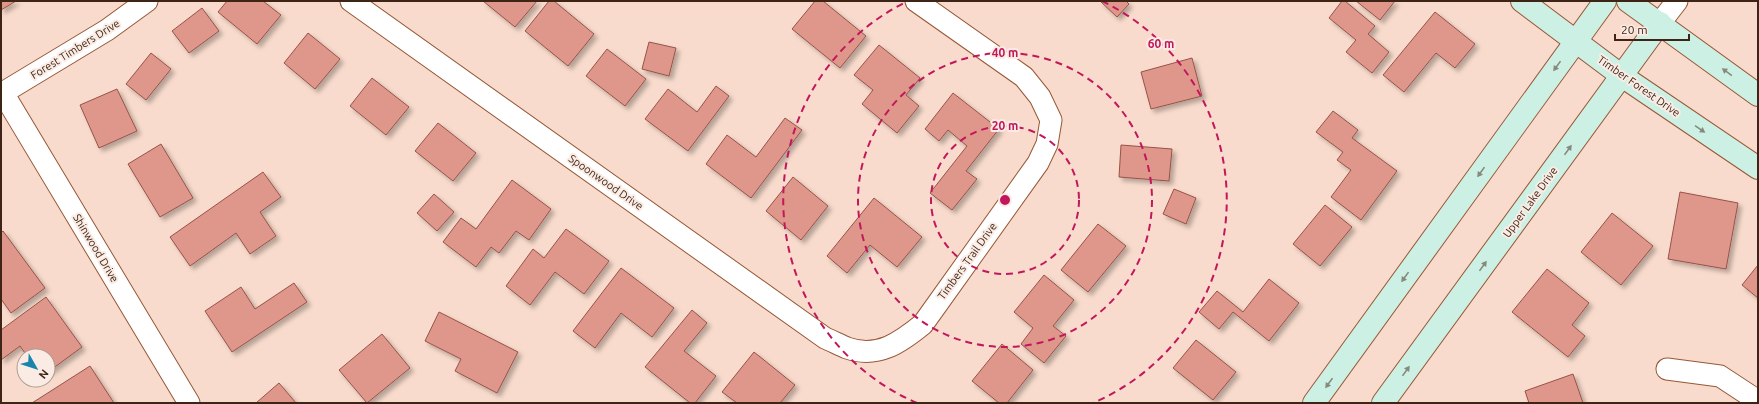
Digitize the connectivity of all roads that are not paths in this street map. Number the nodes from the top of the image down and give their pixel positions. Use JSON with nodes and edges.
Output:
{"nodes":[{"id":1,"x":148,"y":1,"type":"edge"},
{"id":2,"x":351,"y":1,"type":"edge"},
{"id":3,"x":916,"y":1,"type":"edge"},
{"id":4,"x":1522,"y":1,"type":"edge"},
{"id":5,"x":1605,"y":1,"type":"edge"},
{"id":6,"x":1628,"y":1,"type":"edge"},
{"id":7,"x":1677,"y":1,"type":"edge"},
{"id":8,"x":1660,"y":23,"type":"junction"},
{"id":9,"x":1575,"y":41,"type":"junction"},
{"id":10,"x":1622,"y":76,"type":"junction"},
{"id":11,"x":2,"y":94,"type":"edge"},
{"id":12,"x":1758,"y":95,"type":"edge"},
{"id":13,"x":1758,"y":168,"type":"edge"},
{"id":14,"x":866,"y":351,"type":"joint"},
{"id":15,"x":1667,"y":369,"type":"dead end"},
{"id":16,"x":1758,"y":401,"type":"edge"},
{"id":17,"x":189,"y":403,"type":"edge"},
{"id":18,"x":1314,"y":403,"type":"edge"},
{"id":19,"x":1383,"y":403,"type":"edge"}],
"edges":[{"from":1,"to":11,"type":"street","name":"Forest Timbers Drive"},
{"from":2,"to":14,"type":"street","name":"Spoonwood Drive"},
{"from":3,"to":14,"type":"street","name":"Timbers Trail Drive"},
{"from":4,"to":9,"type":"street","name":"Timber Forest Drive"},
{"from":5,"to":9,"type":"street"},
{"from":6,"to":8,"type":"street"},
{"from":7,"to":8,"type":"street","name":"Upper Lake Drive"},
{"from":8,"to":10,"type":"street","name":"Upper Lake Drive"},
{"from":12,"to":8,"type":"street","one_way":true},
{"from":9,"to":10,"type":"street","name":"Timber Forest Drive"},
{"from":9,"to":18,"type":"street","one_way":true},
{"from":10,"to":13,"type":"street","name":"Timber Forest Drive","one_way":true},
{"from":19,"to":10,"type":"street","name":"Upper Lake Drive","one_way":true},
{"from":11,"to":17,"type":"street","name":"Shinwood Drive"},
{"from":15,"to":16,"type":"street"}]}
